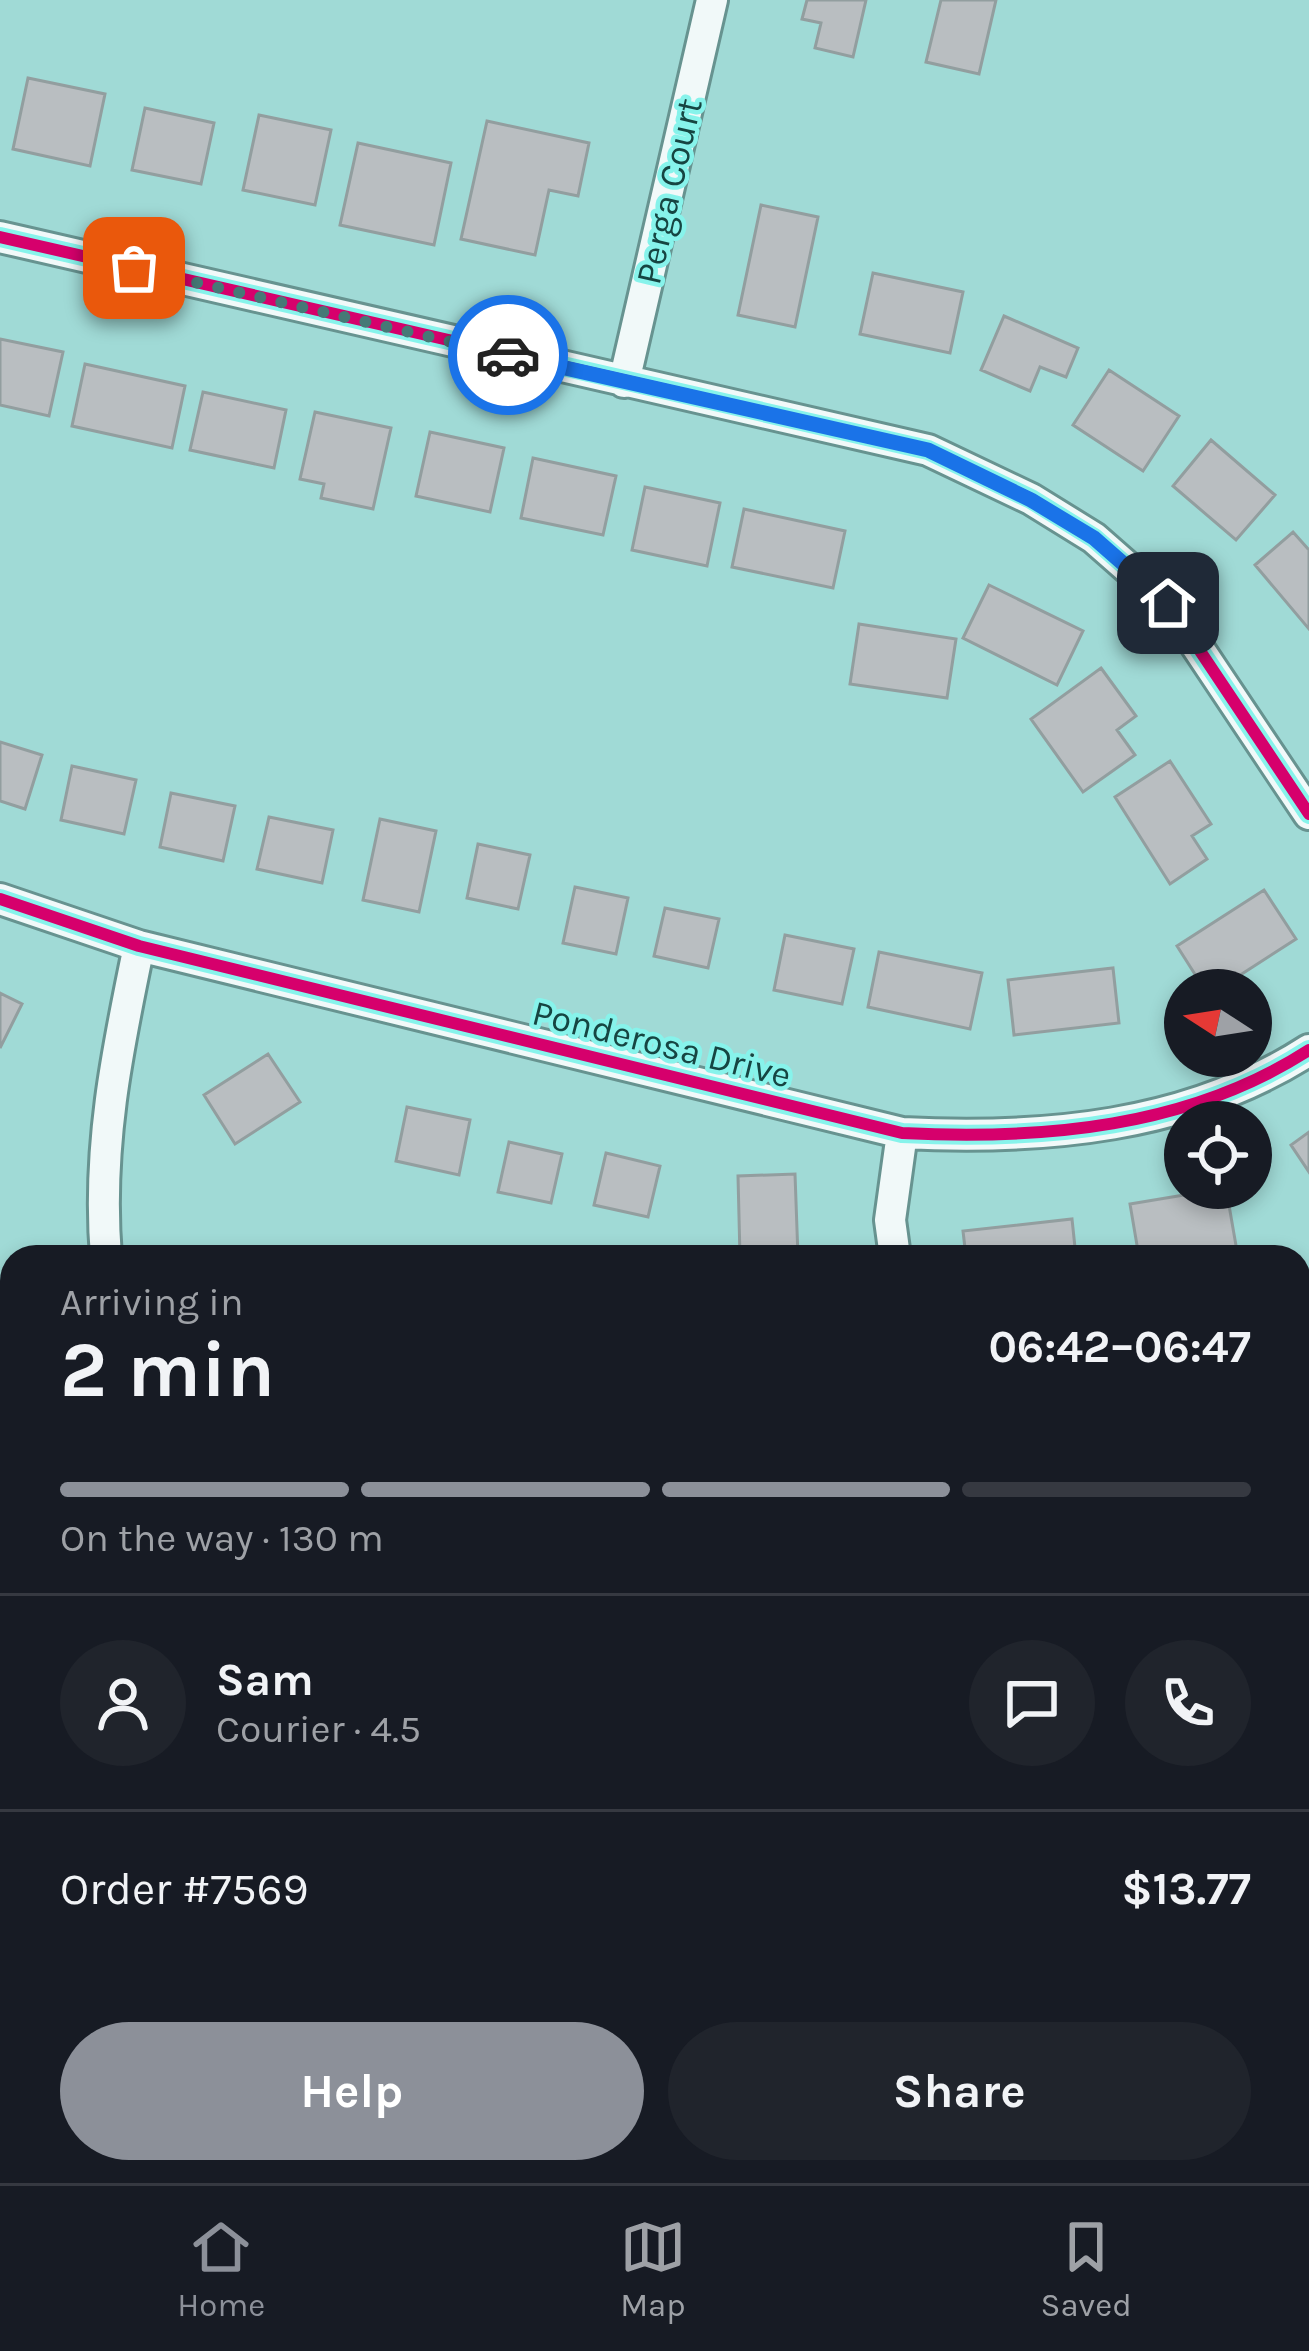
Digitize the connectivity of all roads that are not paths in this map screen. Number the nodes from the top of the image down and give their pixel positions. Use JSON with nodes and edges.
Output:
{"nodes":[{"id":1,"x":712,"y":0,"type":"edge"},
{"id":2,"x":0,"y":237,"type":"edge"},
{"id":3,"x":624,"y":382,"type":"junction"},
{"id":4,"x":1309,"y":814,"type":"edge"},
{"id":5,"x":0,"y":899,"type":"edge"},
{"id":6,"x":139,"y":946,"type":"junction"},
{"id":7,"x":1309,"y":1050,"type":"edge"},
{"id":8,"x":902,"y":1132,"type":"junction"},
{"id":9,"x":105,"y":1245,"type":"edge"},
{"id":10,"x":893,"y":1245,"type":"edge"}],
"edges":[{"from":1,"to":3,"type":"street","name":"Perga Court"},
{"from":2,"to":3,"type":"street"},
{"from":3,"to":4,"type":"street"},
{"from":5,"to":6,"type":"street","name":"Ponderosa Drive"},
{"from":6,"to":8,"type":"street","name":"Ponderosa Drive"},
{"from":6,"to":9,"type":"street"},
{"from":7,"to":8,"type":"street","name":"Ponderosa Drive"},
{"from":8,"to":10,"type":"street"}]}
